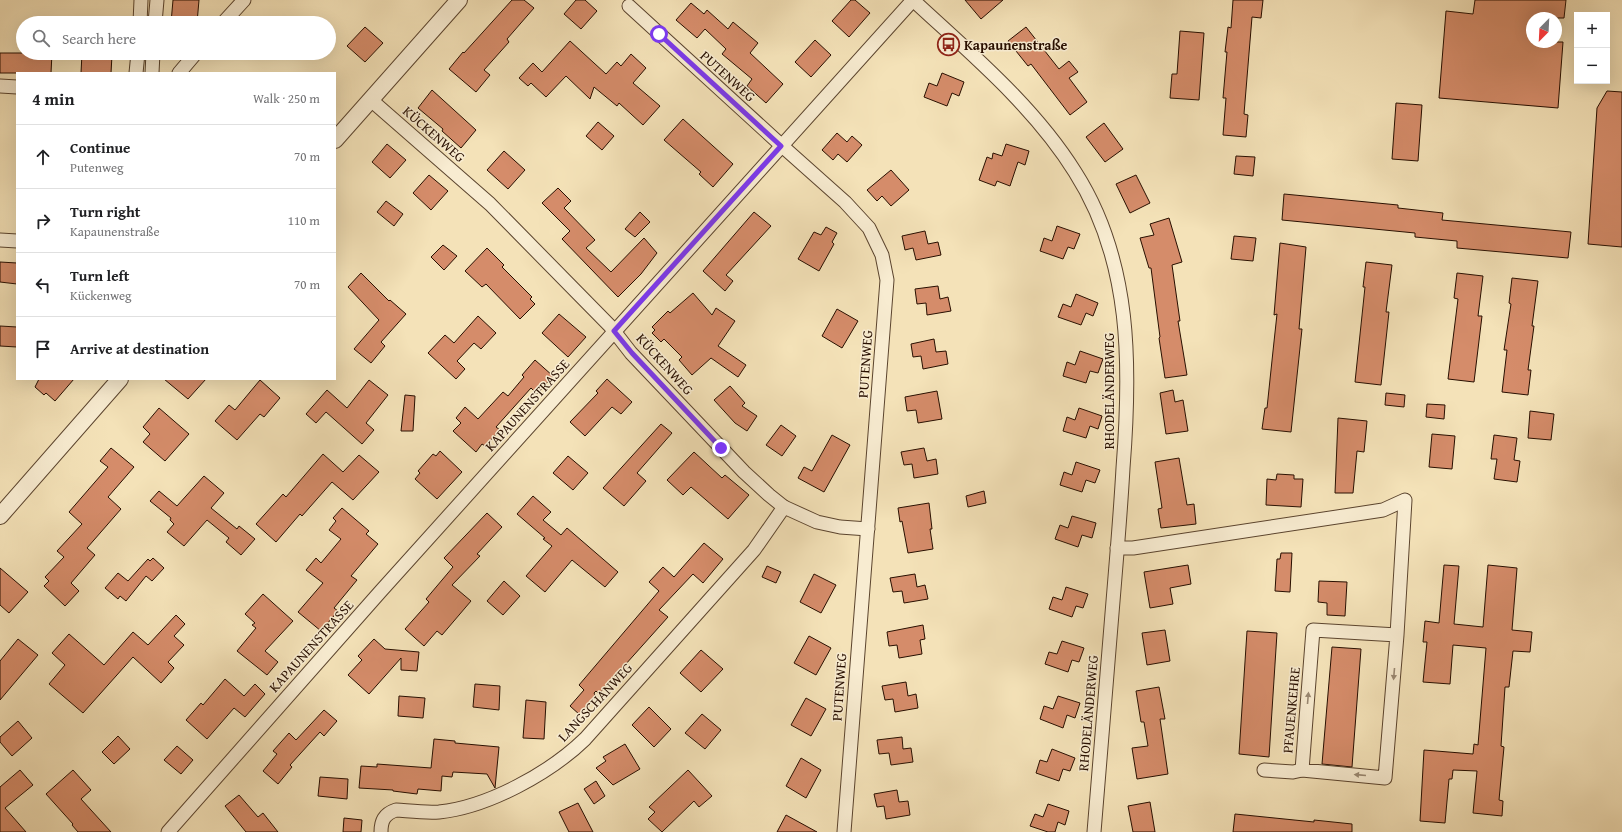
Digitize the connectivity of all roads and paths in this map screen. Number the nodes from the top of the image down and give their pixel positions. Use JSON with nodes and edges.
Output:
{"nodes":[{"id":1,"x":141,"y":0,"type":"edge"},
{"id":2,"x":157,"y":0,"type":"edge"},
{"id":3,"x":244,"y":0,"type":"edge"},
{"id":4,"x":459,"y":0,"type":"edge"},
{"id":5,"x":913,"y":0,"type":"edge"},
{"id":6,"x":629,"y":6,"type":"dead end"},
{"id":7,"x":140,"y":16,"type":"edge"},
{"id":8,"x":156,"y":16,"type":"edge"},
{"id":9,"x":229,"y":16,"type":"edge"},
{"id":10,"x":137,"y":60,"type":"edge"},
{"id":11,"x":153,"y":60,"type":"edge"},
{"id":12,"x":190,"y":60,"type":"edge"},
{"id":13,"x":136,"y":72,"type":"edge"},
{"id":14,"x":152,"y":72,"type":"edge"},
{"id":15,"x":180,"y":72,"type":"edge"},
{"id":16,"x":0,"y":86,"type":"edge"},
{"id":17,"x":16,"y":87,"type":"edge"},
{"id":18,"x":371,"y":100,"type":"junction"},
{"id":19,"x":336,"y":139,"type":"edge"},
{"id":20,"x":781,"y":146,"type":"junction"},
{"id":21,"x":0,"y":240,"type":"edge"},
{"id":22,"x":16,"y":241,"type":"edge"},
{"id":23,"x":614,"y":331,"type":"junction"},
{"id":24,"x":119,"y":380,"type":"edge"},
{"id":25,"x":784,"y":507,"type":"junction"},
{"id":26,"x":0,"y":516,"type":"edge"},
{"id":27,"x":868,"y":529,"type":"junction"},
{"id":28,"x":1117,"y":548,"type":"junction"},
{"id":29,"x":1397,"y":635,"type":"junction"},
{"id":30,"x":1264,"y":770,"type":"dead end"},
{"id":31,"x":1302,"y":770,"type":"junction"},
{"id":32,"x":168,"y":832,"type":"edge"},
{"id":33,"x":381,"y":832,"type":"edge"},
{"id":34,"x":844,"y":832,"type":"edge"},
{"id":35,"x":1094,"y":832,"type":"edge"}],
"edges":[{"from":1,"to":7,"type":"street"},
{"from":2,"to":8,"type":"street"},
{"from":3,"to":9,"type":"street"},
{"from":4,"to":18,"type":"street"},
{"from":5,"to":20,"type":"street","name":"KAPAUNENSTRASSE"},
{"from":5,"to":28,"type":"street","name":"RHODELÄNDERWEG"},
{"from":6,"to":20,"type":"street","name":"PUTENWEG"},
{"from":10,"to":13,"type":"street"},
{"from":11,"to":14,"type":"street"},
{"from":12,"to":15,"type":"street"},
{"from":16,"to":17,"type":"street"},
{"from":18,"to":19,"type":"street"},
{"from":18,"to":23,"type":"street","name":"KÜCKENWEG"},
{"from":20,"to":23,"type":"street","name":"KAPAUNENSTRASSE"},
{"from":20,"to":27,"type":"street","name":"PUTENWEG"},
{"from":21,"to":22,"type":"street"},
{"from":23,"to":25,"type":"street","name":"KÜCKENWEG"},
{"from":23,"to":32,"type":"street","name":"KAPAUNENSTRASSE"},
{"from":24,"to":26,"type":"street"},
{"from":25,"to":27,"type":"street","name":"KÜCKENWEG"},
{"from":25,"to":33,"type":"street","name":"LANGSCHANWEG"},
{"from":27,"to":34,"type":"street","name":"PUTENWEG"},
{"from":28,"to":29,"type":"street","name":"PFAUENKEHRE"},
{"from":28,"to":35,"type":"street","name":"RHODELÄNDERWEG"},
{"from":31,"to":29,"type":"street","name":"PFAUENKEHRE","one_way":true},
{"from":29,"to":31,"type":"street","name":"PFAUENKEHRE","one_way":true},
{"from":30,"to":31,"type":"street"}]}
